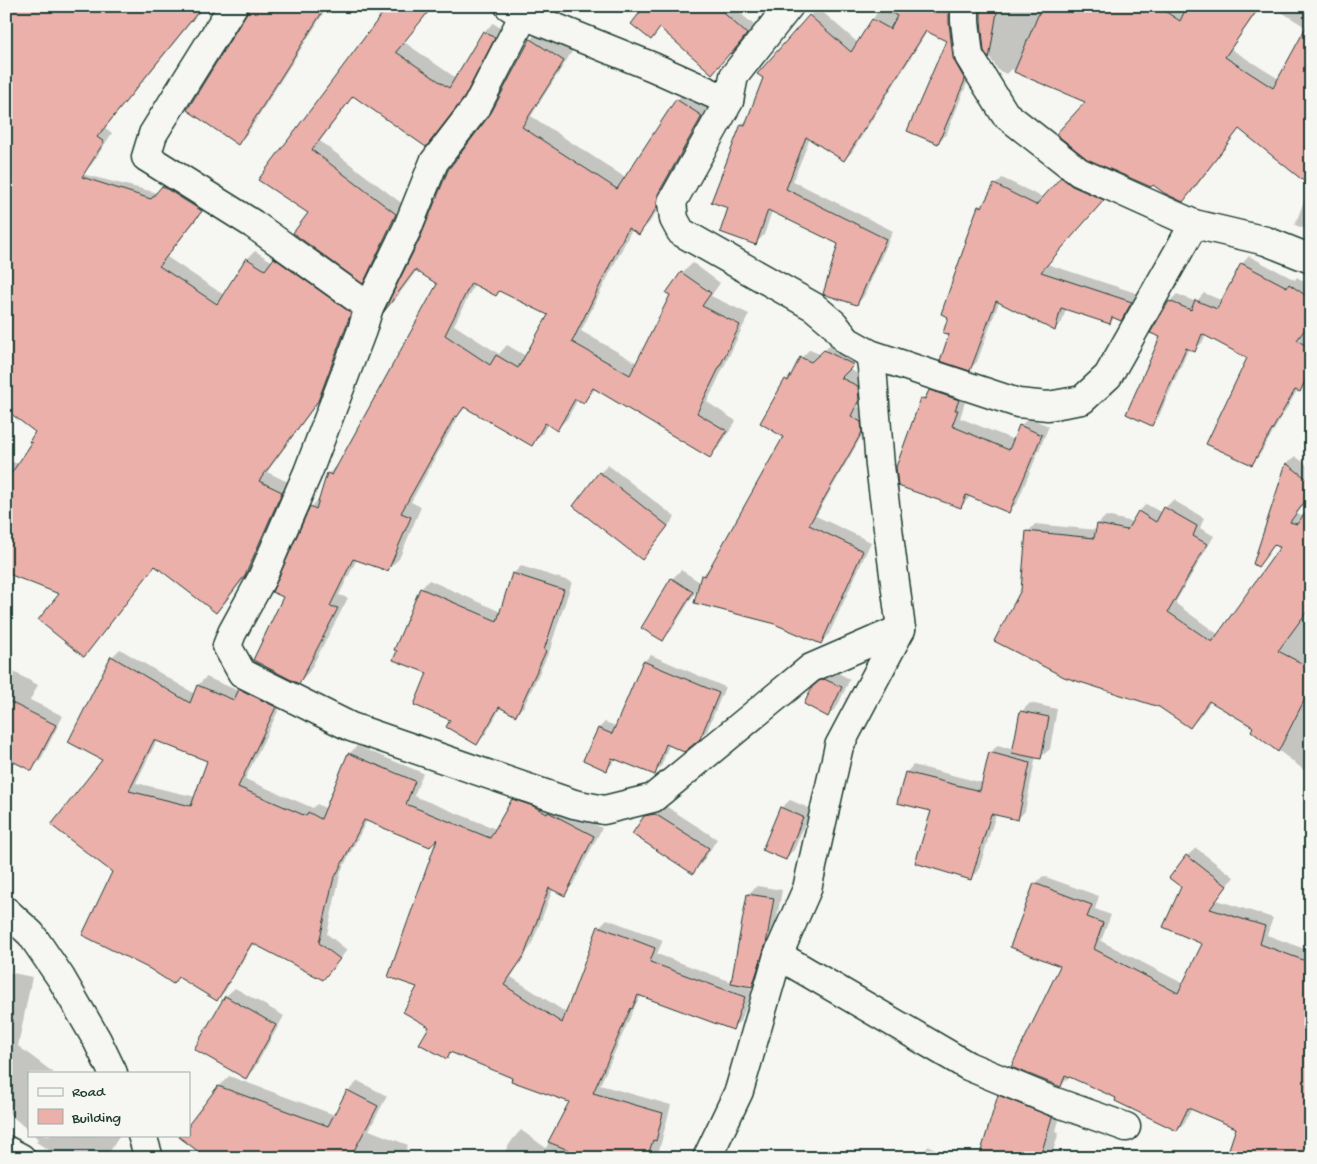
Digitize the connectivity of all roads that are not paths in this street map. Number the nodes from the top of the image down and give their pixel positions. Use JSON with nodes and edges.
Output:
{"nodes":[{"id":1,"x":233,"y":6,"type":"edge"},
{"id":2,"x":789,"y":6,"type":"edge"},
{"id":3,"x":965,"y":6,"type":"edge"},
{"id":4,"x":516,"y":11,"type":"edge"},
{"id":5,"x":729,"y":100,"type":"junction"},
{"id":6,"x":1194,"y":224,"type":"junction"},
{"id":7,"x":1311,"y":259,"type":"edge"},
{"id":8,"x":369,"y":307,"type":"junction"},
{"id":9,"x":870,"y":354,"type":"junction"},
{"id":10,"x":901,"y":629,"type":"junction"},
{"id":11,"x":6,"y":911,"type":"edge"},
{"id":12,"x":778,"y":955,"type":"junction"},
{"id":13,"x":113,"y":1072,"type":"edge"},
{"id":14,"x":1126,"y":1127,"type":"dead end"},
{"id":15,"x":142,"y":1136,"type":"edge"},
{"id":16,"x":6,"y":1150,"type":"edge"},
{"id":17,"x":21,"y":1158,"type":"edge"},
{"id":18,"x":149,"y":1158,"type":"edge"},
{"id":19,"x":706,"y":1158,"type":"edge"}],
"edges":[{"from":1,"to":8,"type":"street"},
{"from":2,"to":5,"type":"street"},
{"from":3,"to":6,"type":"street"},
{"from":4,"to":5,"type":"street"},
{"from":4,"to":8,"type":"street"},
{"from":5,"to":9,"type":"street"},
{"from":6,"to":7,"type":"street"},
{"from":6,"to":9,"type":"street"},
{"from":8,"to":10,"type":"street"},
{"from":9,"to":10,"type":"street"},
{"from":10,"to":12,"type":"street"},
{"from":11,"to":13,"type":"street"},
{"from":12,"to":14,"type":"street"},
{"from":12,"to":19,"type":"street"},
{"from":15,"to":18,"type":"street"},
{"from":16,"to":17,"type":"street"}]}
